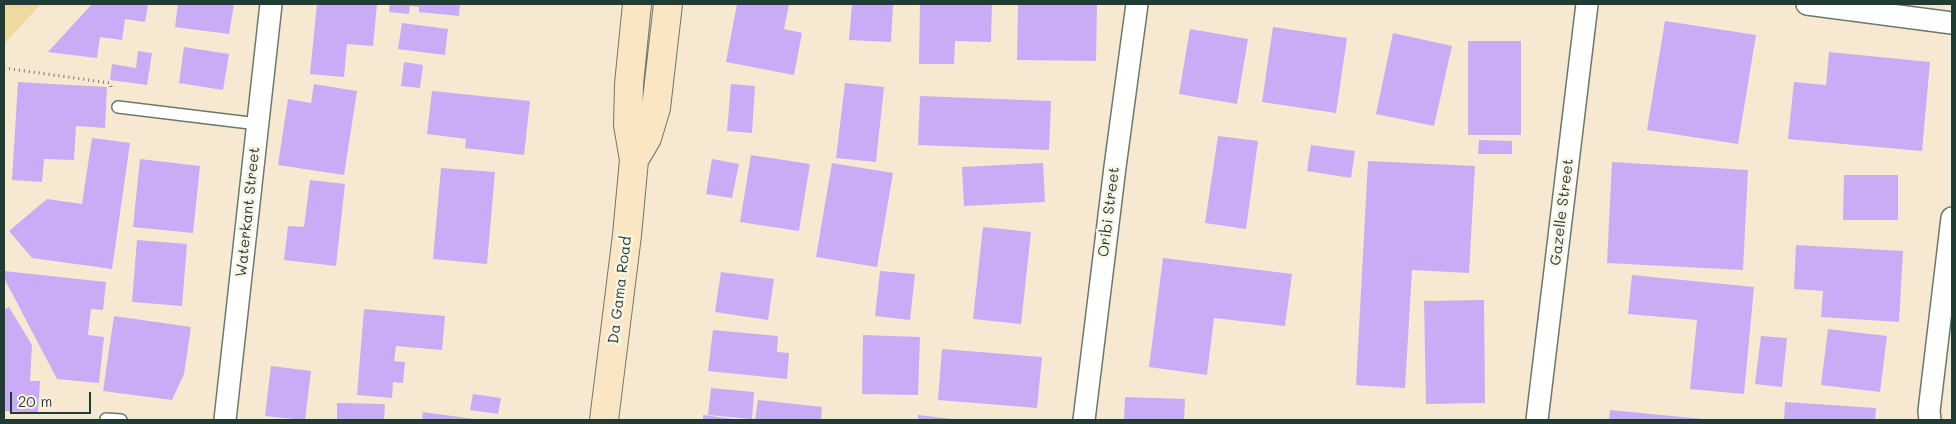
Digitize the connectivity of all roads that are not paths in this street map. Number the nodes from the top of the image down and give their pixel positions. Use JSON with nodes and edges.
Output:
{"nodes":[{"id":1,"x":271,"y":4,"type":"edge"},
{"id":2,"x":637,"y":4,"type":"edge"},
{"id":3,"x":668,"y":4,"type":"edge"},
{"id":4,"x":1137,"y":4,"type":"edge"},
{"id":5,"x":1587,"y":4,"type":"edge"},
{"id":6,"x":1807,"y":4,"type":"edge"},
{"id":7,"x":1952,"y":24,"type":"edge"},
{"id":8,"x":118,"y":106,"type":"road end"},
{"id":9,"x":258,"y":124,"type":"junction"},
{"id":10,"x":634,"y":160,"type":"junction"},
{"id":11,"x":1952,"y":218,"type":"edge"},
{"id":12,"x":106,"y":418,"type":"dead end"},
{"id":13,"x":121,"y":420,"type":"edge"},
{"id":14,"x":225,"y":420,"type":"edge"},
{"id":15,"x":604,"y":420,"type":"edge"},
{"id":16,"x":1084,"y":420,"type":"edge"},
{"id":17,"x":1537,"y":420,"type":"edge"},
{"id":18,"x":1930,"y":420,"type":"edge"}],
"edges":[{"from":1,"to":9,"type":"street","name":"Waterkant Street"},
{"from":2,"to":10,"type":"street","name":"Da Gama Road"},
{"from":3,"to":10,"type":"street","name":"Da Gama Road"},
{"from":4,"to":16,"type":"street","name":"Oribi Street"},
{"from":5,"to":17,"type":"street","name":"Gazelle Street"},
{"from":6,"to":7,"type":"street"},
{"from":8,"to":9,"type":"lane"},
{"from":9,"to":14,"type":"street","name":"Waterkant Street"},
{"from":10,"to":15,"type":"street","name":"Da Gama Road"},
{"from":11,"to":18,"type":"street"},
{"from":12,"to":13,"type":"lane"}]}
